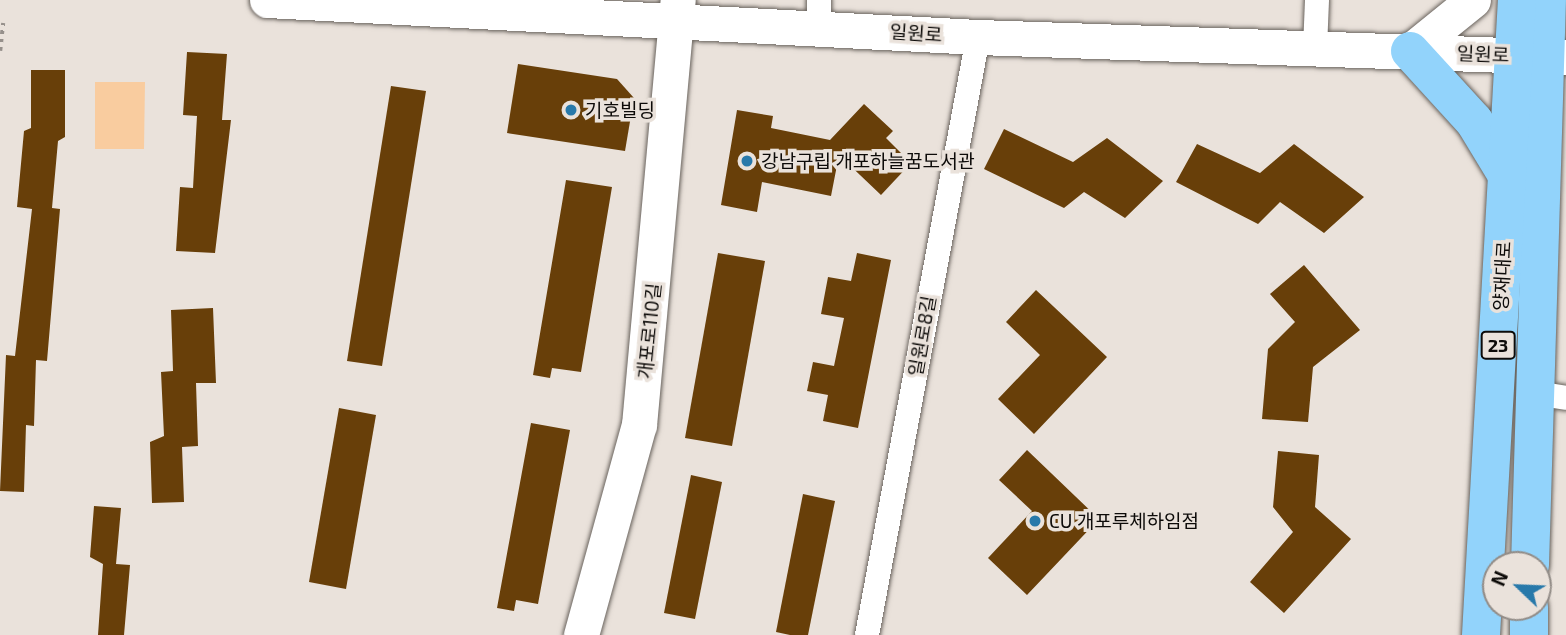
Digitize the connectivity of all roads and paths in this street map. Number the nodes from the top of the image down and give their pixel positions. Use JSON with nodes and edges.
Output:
{"nodes":[{"id":1,"x":267,"y":0,"type":"edge"},
{"id":2,"x":1317,"y":0,"type":"edge"},
{"id":3,"x":1473,"y":0,"type":"edge"},
{"id":4,"x":1517,"y":0,"type":"edge"},
{"id":5,"x":1547,"y":0,"type":"edge"},
{"id":6,"x":679,"y":10,"type":"edge"},
{"id":7,"x":819,"y":13,"type":"edge"},
{"id":8,"x":3,"y":23,"type":"dead end"},
{"id":9,"x":978,"y":37,"type":"junction"},
{"id":10,"x":1315,"y":48,"type":"junction"},
{"id":11,"x":0,"y":51,"type":"edge"},
{"id":12,"x":1410,"y":51,"type":"junction"},
{"id":13,"x":1542,"y":56,"type":"edge"},
{"id":14,"x":1508,"y":177,"type":"junction"},
{"id":15,"x":1550,"y":396,"type":"edge"},
{"id":16,"x":1532,"y":551,"type":"edge"},
{"id":17,"x":581,"y":635,"type":"edge"},
{"id":18,"x":867,"y":635,"type":"edge"},
{"id":19,"x":1481,"y":635,"type":"edge"}],
"edges":[{"from":1,"to":6,"type":"street","name":"일원로"},
{"from":2,"to":10,"type":"street"},
{"from":3,"to":12,"type":"street"},
{"from":4,"to":13,"type":"main road","name":"양재대로","number":"23"},
{"from":5,"to":13,"type":"main road","name":"양재대로","number":"23"},
{"from":6,"to":7,"type":"street","name":"일원로"},
{"from":6,"to":17,"type":"street","name":"개포로110길"},
{"from":7,"to":9,"type":"street","name":"일원로"},
{"from":8,"to":11,"type":"path"},
{"from":9,"to":10,"type":"street","name":"일원로"},
{"from":9,"to":18,"type":"street","name":"일원로8길"},
{"from":10,"to":12,"type":"street","name":"일원로"},
{"from":12,"to":13,"type":"street","name":"일원로"},
{"from":12,"to":14,"type":"main road"},
{"from":13,"to":14,"type":"main road","name":"양재대로","number":"23"},
{"from":13,"to":15,"type":"main road","name":"양재대로","number":"23"},
{"from":14,"to":19,"type":"main road","name":"양재대로","number":"23"},
{"from":15,"to":16,"type":"main road","name":"양재대로","number":"23"}]}
